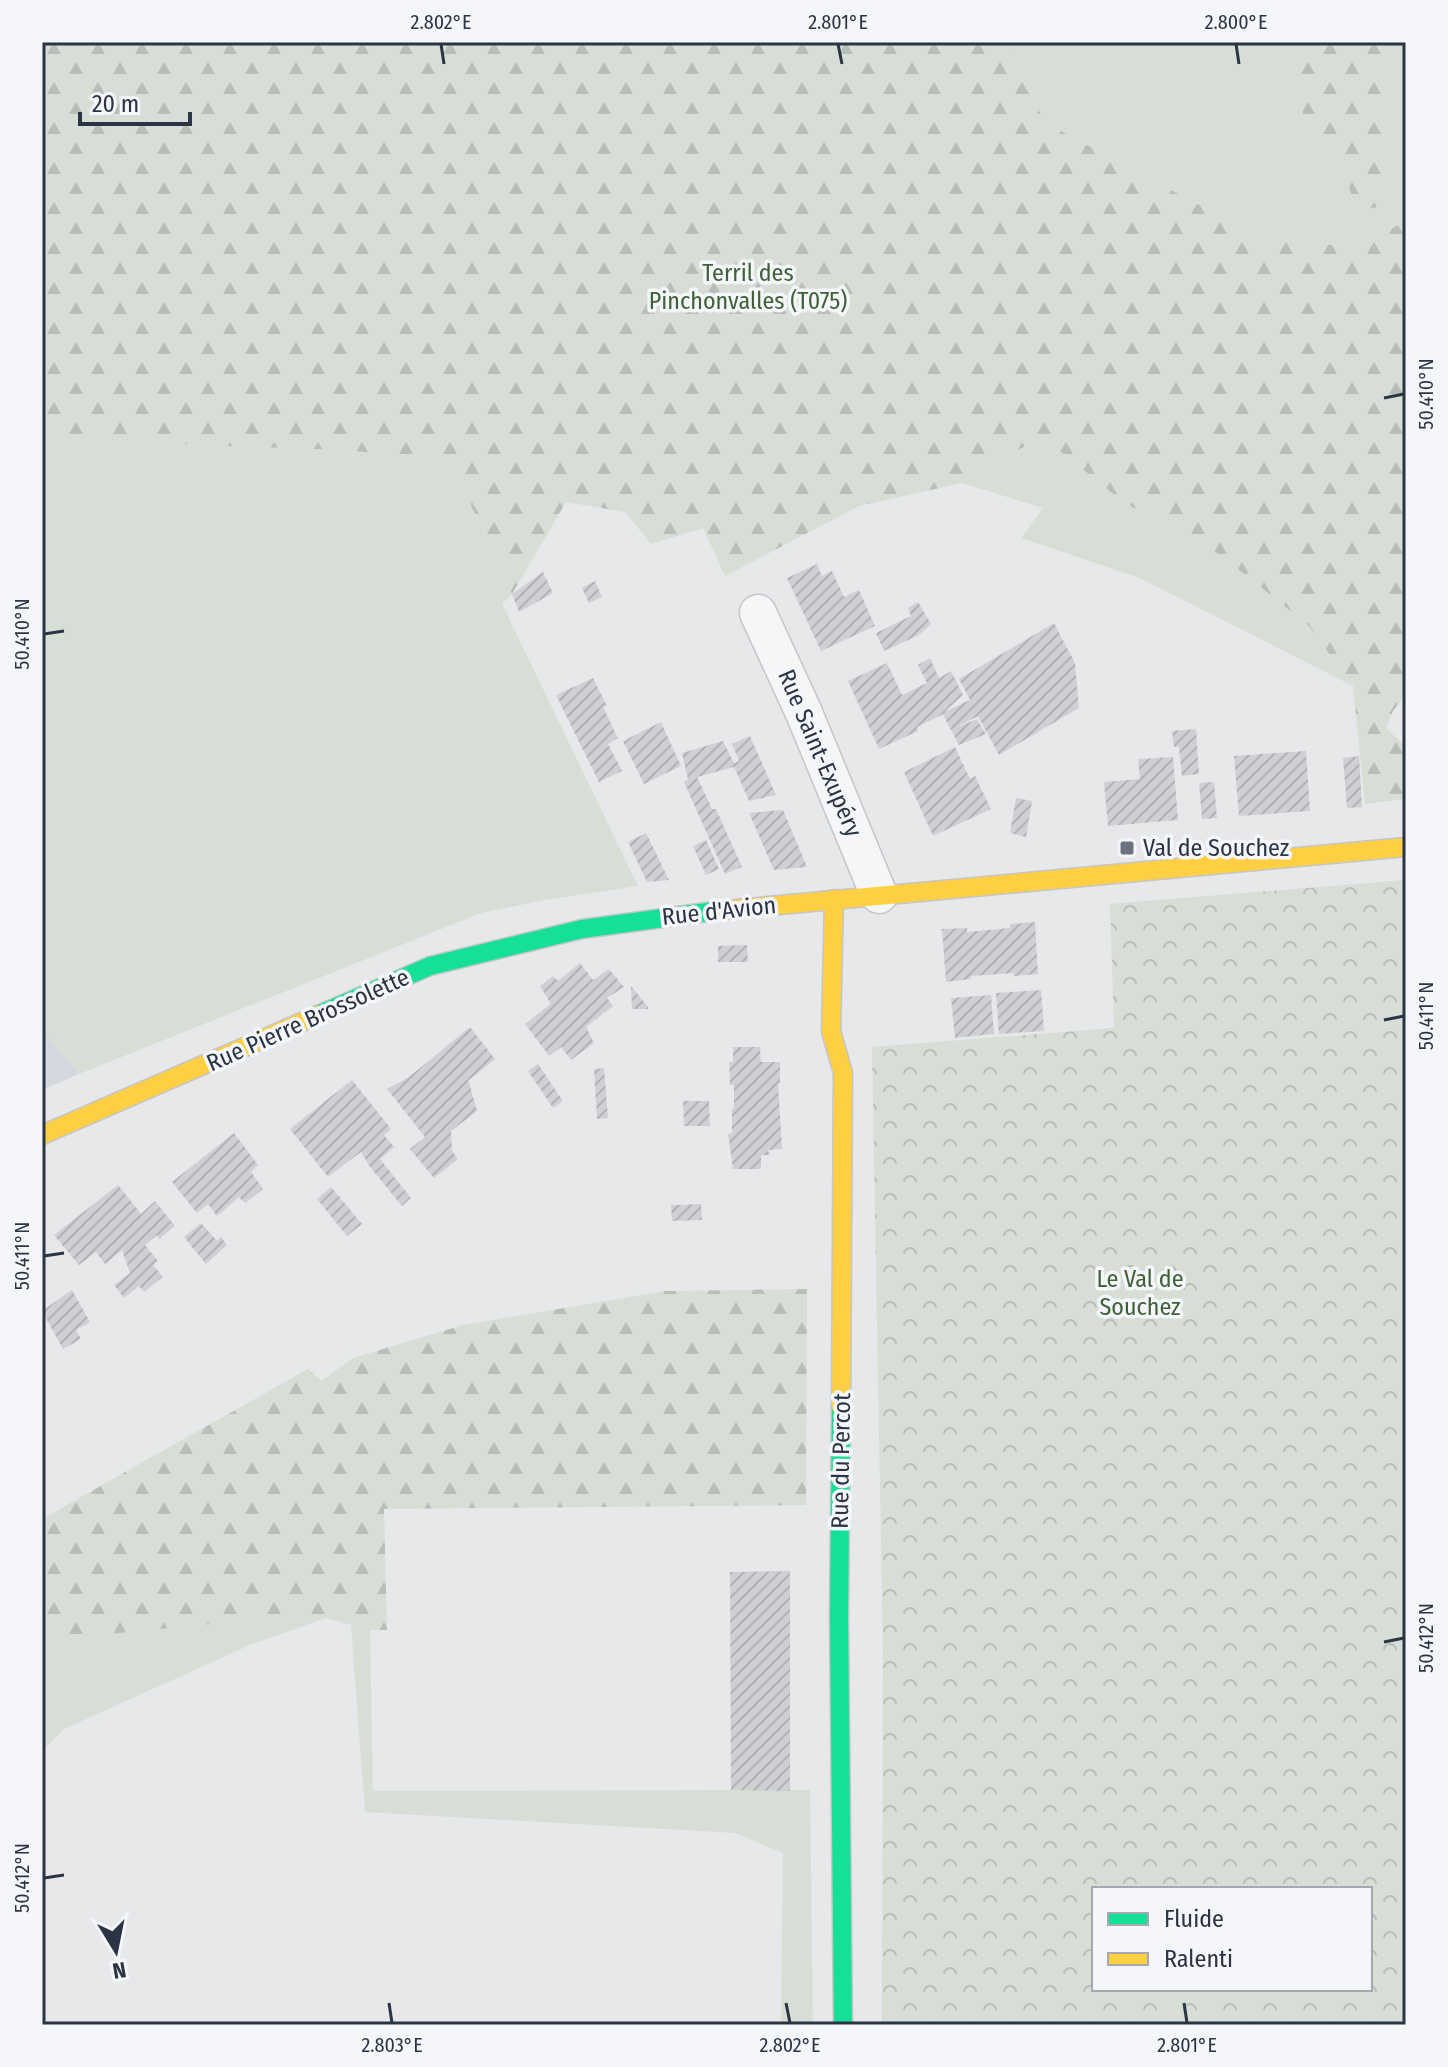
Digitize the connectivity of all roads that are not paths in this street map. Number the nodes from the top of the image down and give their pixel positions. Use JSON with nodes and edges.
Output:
{"nodes":[{"id":1,"x":758,"y":613,"type":"dead end"},
{"id":2,"x":1406,"y":847,"type":"edge"},
{"id":3,"x":868,"y":896,"type":"junction"},
{"id":4,"x":834,"y":899,"type":"junction"},
{"id":5,"x":582,"y":929,"type":"joint"},
{"id":6,"x":42,"y":1135,"type":"edge"},
{"id":7,"x":843,"y":2025,"type":"edge"}],
"edges":[{"from":1,"to":3,"type":"street","name":"Rue Saint-Exupéry"},
{"from":2,"to":3,"type":"street","name":"Rue d'Avion"},
{"from":3,"to":4,"type":"street","name":"Rue d'Avion"},
{"from":4,"to":5,"type":"street","name":"Rue d'Avion"},
{"from":4,"to":7,"type":"street","name":"Rue du Percot"},
{"from":5,"to":6,"type":"street","name":"Rue Pierre Brossolette"}]}
